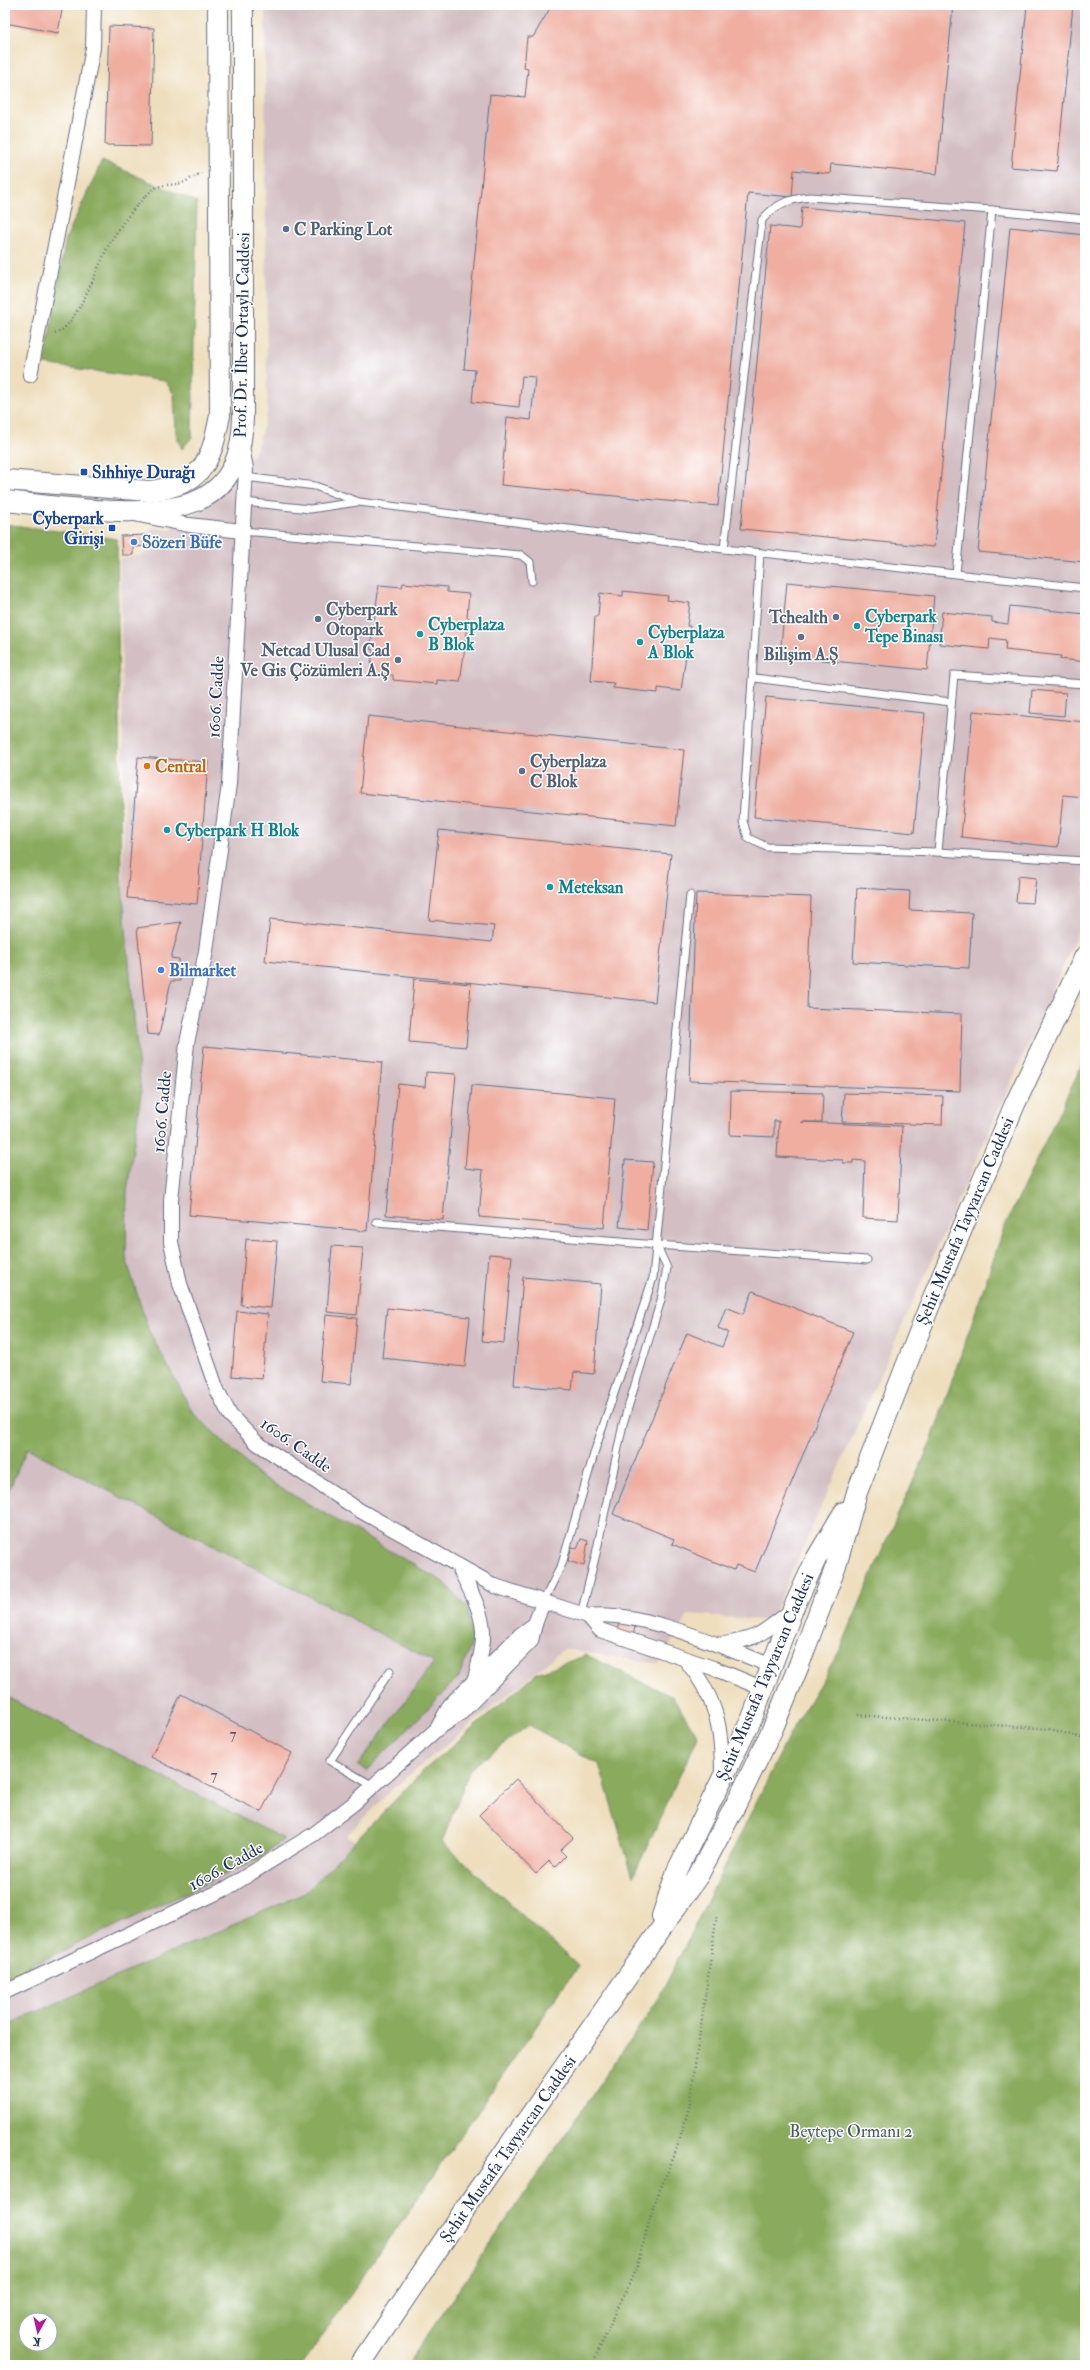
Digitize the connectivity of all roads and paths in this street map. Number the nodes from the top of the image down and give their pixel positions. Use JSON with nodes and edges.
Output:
{"nodes":[{"id":1,"x":94,"y":5,"type":"edge"},
{"id":2,"x":218,"y":5,"type":"edge"},
{"id":3,"x":243,"y":5,"type":"edge"},
{"id":4,"x":219,"y":163,"type":"junction"},
{"id":5,"x":992,"y":210,"type":"junction"},
{"id":6,"x":1085,"y":219,"type":"edge"},
{"id":7,"x":38,"y":335,"type":"junction"},
{"id":8,"x":30,"y":375,"type":"dead end"},
{"id":9,"x":242,"y":442,"type":"junction"},
{"id":10,"x":245,"y":477,"type":"junction"},
{"id":11,"x":5,"y":480,"type":"edge"},
{"id":12,"x":5,"y":502,"type":"edge"},
{"id":13,"x":244,"y":502,"type":"junction"},
{"id":14,"x":359,"y":502,"type":"junction"},
{"id":15,"x":127,"y":512,"type":"junction"},
{"id":16,"x":242,"y":531,"type":"junction"},
{"id":17,"x":724,"y":549,"type":"junction"},
{"id":18,"x":760,"y":553,"type":"junction"},
{"id":19,"x":956,"y":574,"type":"junction"},
{"id":20,"x":532,"y":582,"type":"dead end"},
{"id":21,"x":1085,"y":588,"type":"edge"},
{"id":22,"x":754,"y":678,"type":"junction"},
{"id":23,"x":1085,"y":684,"type":"edge"},
{"id":24,"x":951,"y":702,"type":"junction"},
{"id":25,"x":938,"y":852,"type":"junction"},
{"id":26,"x":1085,"y":861,"type":"edge"},
{"id":27,"x":690,"y":895,"type":"dead end"},
{"id":28,"x":1085,"y":956,"type":"edge"},
{"id":29,"x":376,"y":1222,"type":"dead end"},
{"id":30,"x":657,"y":1245,"type":"junction"},
{"id":31,"x":867,"y":1260,"type":"dead end"},
{"id":32,"x":857,"y":1492,"type":"junction"},
{"id":33,"x":458,"y":1566,"type":"junction"},
{"id":34,"x":543,"y":1602,"type":"junction"},
{"id":35,"x":794,"y":1609,"type":"junction"},
{"id":36,"x":584,"y":1615,"type":"junction"},
{"id":37,"x":535,"y":1624,"type":"junction"},
{"id":38,"x":718,"y":1645,"type":"junction"},
{"id":39,"x":685,"y":1658,"type":"junction"},
{"id":40,"x":772,"y":1666,"type":"junction"},
{"id":41,"x":390,"y":1671,"type":"dead end"},
{"id":42,"x":795,"y":1674,"type":"junction"},
{"id":43,"x":475,"y":1679,"type":"junction"},
{"id":44,"x":764,"y":1689,"type":"junction"},
{"id":45,"x":786,"y":1697,"type":"junction"},
{"id":46,"x":858,"y":1715,"type":"dead end"},
{"id":47,"x":437,"y":1729,"type":"junction"},
{"id":48,"x":1085,"y":1739,"type":"edge"},
{"id":49,"x":722,"y":1778,"type":"junction"},
{"id":50,"x":373,"y":1786,"type":"junction"},
{"id":51,"x":717,"y":1914,"type":"dead end"},
{"id":52,"x":656,"y":1933,"type":"junction"},
{"id":53,"x":5,"y":1992,"type":"edge"},
{"id":54,"x":360,"y":2365,"type":"edge"},
{"id":55,"x":592,"y":2365,"type":"edge"}],
"edges":[{"from":1,"to":7,"type":"street"},
{"from":2,"to":4,"type":"main road","name":"Prof. Dr. İlber Ortaylı Caddesi"},
{"from":3,"to":9,"type":"main road","name":"Prof. Dr. İlber Ortaylı Caddesi"},
{"from":4,"to":7,"type":"path"},
{"from":4,"to":11,"type":"main road","name":"Prof. Dr. İlber Ortaylı Caddesi"},
{"from":5,"to":6,"type":"lane"},
{"from":5,"to":17,"type":"lane"},
{"from":5,"to":19,"type":"lane"},
{"from":7,"to":8,"type":"street"},
{"from":9,"to":10,"type":"street","name":"1606. Cadde"},
{"from":9,"to":15,"type":"main road","name":"Prof. Dr. İlber Ortaylı Caddesi"},
{"from":10,"to":13,"type":"street","name":"1606. Cadde"},
{"from":10,"to":14,"type":"lane"},
{"from":12,"to":15,"type":"main road","name":"Prof. Dr. İlber Ortaylı Caddesi"},
{"from":13,"to":14,"type":"lane"},
{"from":13,"to":16,"type":"street","name":"1606. Cadde"},
{"from":14,"to":17,"type":"lane"},
{"from":15,"to":16,"type":"street"},
{"from":16,"to":20,"type":"lane"},
{"from":16,"to":33,"type":"street","name":"1606. Cadde"},
{"from":17,"to":18,"type":"lane"},
{"from":18,"to":19,"type":"lane"},
{"from":18,"to":22,"type":"lane"},
{"from":19,"to":21,"type":"lane"},
{"from":22,"to":24,"type":"lane"},
{"from":22,"to":25,"type":"lane"},
{"from":23,"to":24,"type":"lane"},
{"from":24,"to":25,"type":"lane"},
{"from":25,"to":26,"type":"lane"},
{"from":27,"to":30,"type":"lane"},
{"from":28,"to":32,"type":"main road","name":"Şehit Mustafa Tayyarcan Caddesi"},
{"from":29,"to":30,"type":"lane"},
{"from":30,"to":31,"type":"lane"},
{"from":30,"to":34,"type":"lane"},
{"from":30,"to":36,"type":"lane"},
{"from":32,"to":35,"type":"main road","name":"Şehit Mustafa Tayyarcan Caddesi"},
{"from":32,"to":42,"type":"main road","name":"Şehit Mustafa Tayyarcan Caddesi"},
{"from":33,"to":34,"type":"street","name":"1606. Cadde"},
{"from":33,"to":43,"type":"street"},
{"from":34,"to":36,"type":"street"},
{"from":34,"to":37,"type":"street","name":"1606. Cadde"},
{"from":35,"to":38,"type":"street"},
{"from":35,"to":40,"type":"main road","name":"Şehit Mustafa Tayyarcan Caddesi"},
{"from":36,"to":38,"type":"street"},
{"from":36,"to":39,"type":"street"},
{"from":37,"to":43,"type":"street","name":"1606. Cadde"},
{"from":37,"to":47,"type":"street","name":"1606. Cadde"},
{"from":38,"to":40,"type":"street"},
{"from":39,"to":44,"type":"street"},
{"from":39,"to":49,"type":"street"},
{"from":40,"to":42,"type":"main road"},
{"from":40,"to":44,"type":"main road","name":"Şehit Mustafa Tayyarcan Caddesi"},
{"from":41,"to":50,"type":"lane"},
{"from":42,"to":45,"type":"main road","name":"Şehit Mustafa Tayyarcan Caddesi"},
{"from":43,"to":47,"type":"street","name":"1606. Cadde"},
{"from":44,"to":45,"type":"main road"},
{"from":44,"to":49,"type":"main road","name":"Şehit Mustafa Tayyarcan Caddesi"},
{"from":45,"to":52,"type":"main road","name":"Şehit Mustafa Tayyarcan Caddesi"},
{"from":46,"to":48,"type":"path"},
{"from":47,"to":50,"type":"street","name":"1606. Cadde"},
{"from":49,"to":52,"type":"main road","name":"Şehit Mustafa Tayyarcan Caddesi"},
{"from":50,"to":53,"type":"street","name":"1606. Cadde"},
{"from":51,"to":55,"type":"path"},
{"from":52,"to":54,"type":"main road","name":"Şehit Mustafa Tayyarcan Caddesi"}]}
